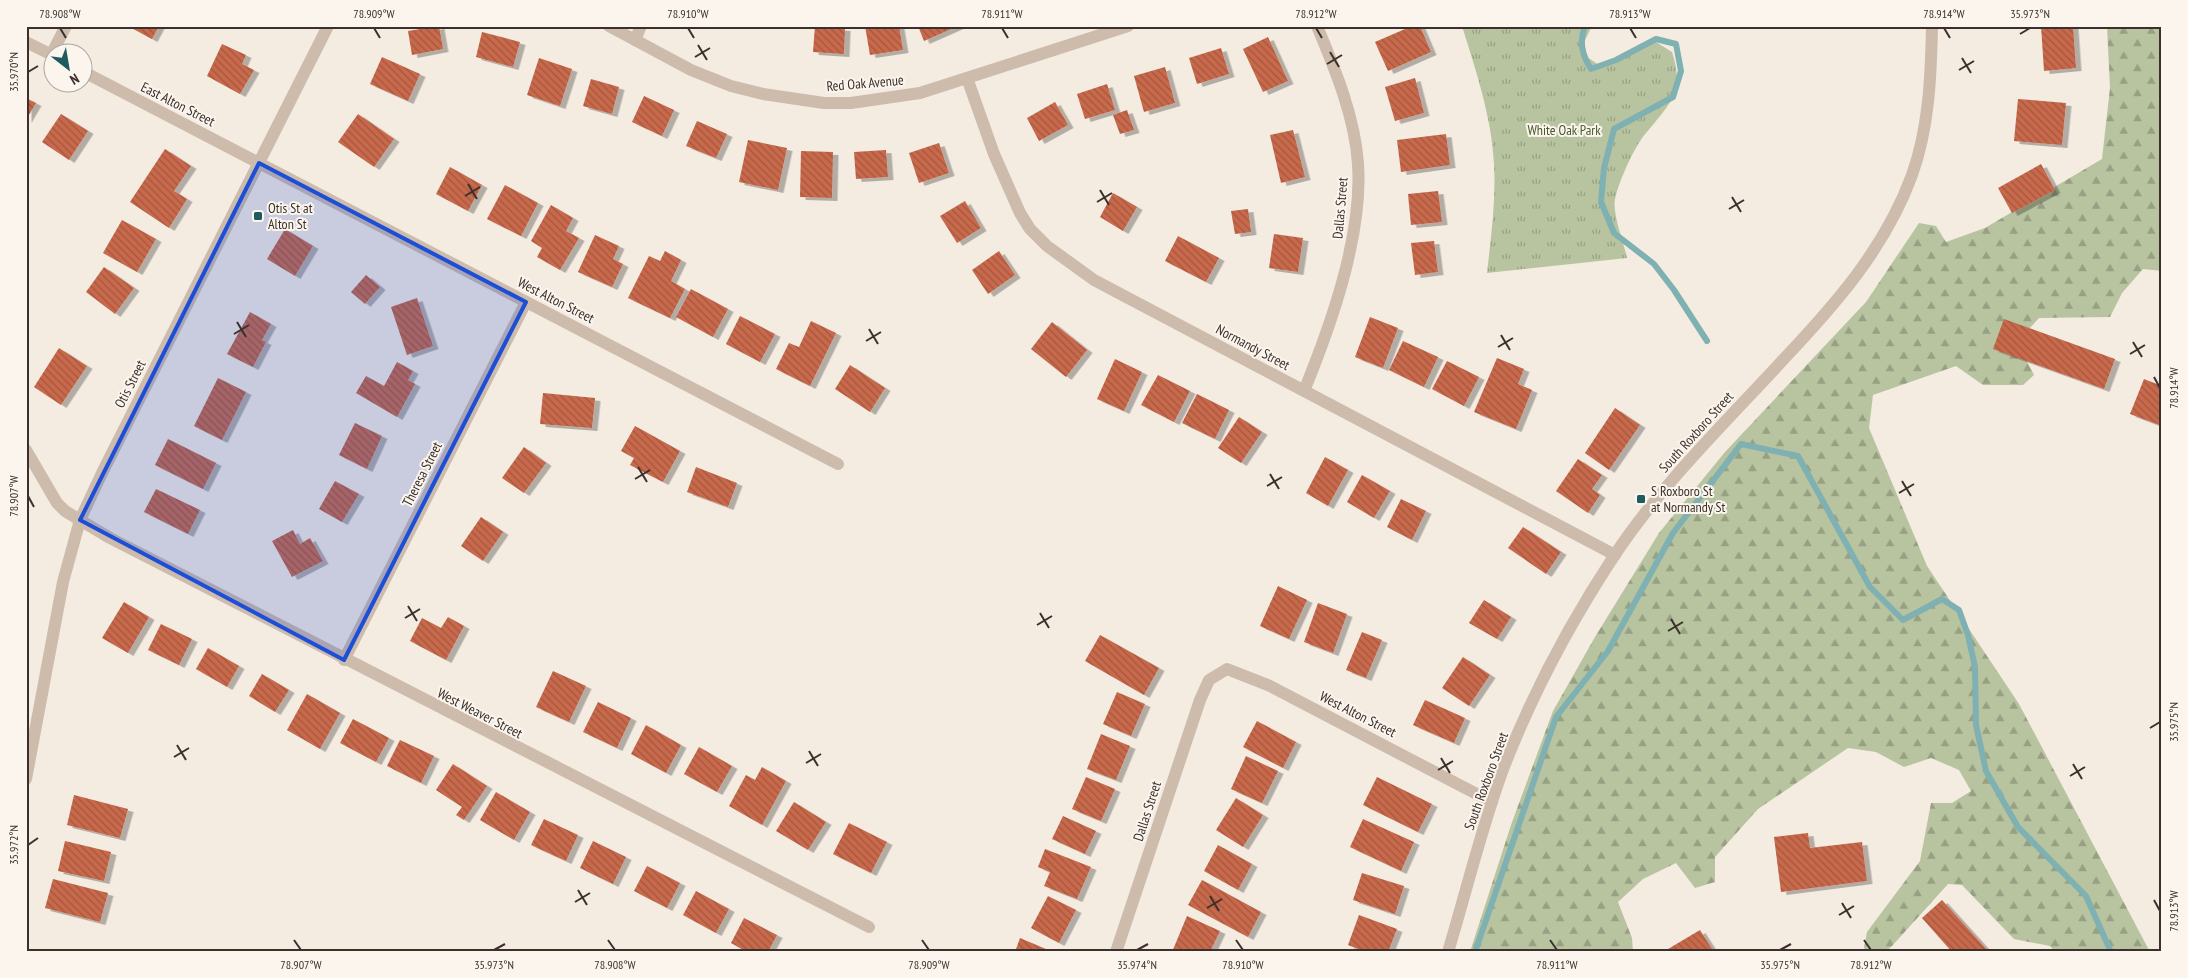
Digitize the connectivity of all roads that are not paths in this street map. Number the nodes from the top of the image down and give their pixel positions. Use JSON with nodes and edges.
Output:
{"nodes":[{"id":1,"x":66,"y":26,"type":"edge"},
{"id":2,"x":328,"y":26,"type":"edge"},
{"id":3,"x":609,"y":26,"type":"edge"},
{"id":4,"x":641,"y":26,"type":"edge"},
{"id":5,"x":1128,"y":26,"type":"edge"},
{"id":6,"x":1317,"y":26,"type":"edge"},
{"id":7,"x":1932,"y":26,"type":"edge"},
{"id":8,"x":635,"y":40,"type":"junction"},
{"id":9,"x":26,"y":42,"type":"edge"},
{"id":10,"x":58,"y":42,"type":"edge"},
{"id":11,"x":42,"y":50,"type":"edge"},
{"id":12,"x":92,"y":76,"type":"edge"},
{"id":13,"x":967,"y":78,"type":"junction"},
{"id":14,"x":259,"y":163,"type":"junction"},
{"id":15,"x":526,"y":302,"type":"junction"},
{"id":16,"x":1304,"y":390,"type":"junction"},
{"id":17,"x":26,"y":450,"type":"edge"},
{"id":18,"x":838,"y":464,"type":"dead end"},
{"id":19,"x":80,"y":520,"type":"junction"},
{"id":20,"x":1615,"y":555,"type":"junction"},
{"id":21,"x":344,"y":660,"type":"junction"},
{"id":22,"x":1209,"y":680,"type":"joint"},
{"id":23,"x":26,"y":779,"type":"edge"},
{"id":24,"x":1492,"y":802,"type":"junction"},
{"id":25,"x":870,"y":927,"type":"dead end"},
{"id":26,"x":1116,"y":952,"type":"edge"},
{"id":27,"x":1448,"y":952,"type":"edge"}],
"edges":[{"from":1,"to":10,"type":"street"},
{"from":2,"to":14,"type":"street","name":"Otis Street"},
{"from":3,"to":8,"type":"street","name":"Red Oak Avenue"},
{"from":4,"to":8,"type":"street"},
{"from":5,"to":13,"type":"street","name":"Red Oak Avenue"},
{"from":6,"to":16,"type":"street","name":"Dallas Street"},
{"from":7,"to":20,"type":"street","name":"South Roxboro Street"},
{"from":8,"to":13,"type":"street","name":"Red Oak Avenue"},
{"from":9,"to":11,"type":"street"},
{"from":12,"to":14,"type":"street","name":"East Alton Street"},
{"from":13,"to":16,"type":"street","name":"Normandy Street"},
{"from":14,"to":15,"type":"street","name":"West Alton Street"},
{"from":14,"to":19,"type":"street","name":"Otis Street"},
{"from":15,"to":18,"type":"street","name":"West Alton Street"},
{"from":15,"to":21,"type":"street","name":"Theresa Street"},
{"from":16,"to":20,"type":"street","name":"Normandy Street"},
{"from":17,"to":19,"type":"street","name":"West Weaver Street"},
{"from":19,"to":21,"type":"street","name":"West Weaver Street"},
{"from":19,"to":23,"type":"street","name":"Otis Street"},
{"from":20,"to":24,"type":"street","name":"South Roxboro Street"},
{"from":21,"to":25,"type":"street","name":"West Weaver Street"},
{"from":22,"to":24,"type":"street","name":"West Alton Street"},
{"from":22,"to":26,"type":"street","name":"Dallas Street"},
{"from":24,"to":27,"type":"street","name":"South Roxboro Street"}]}
